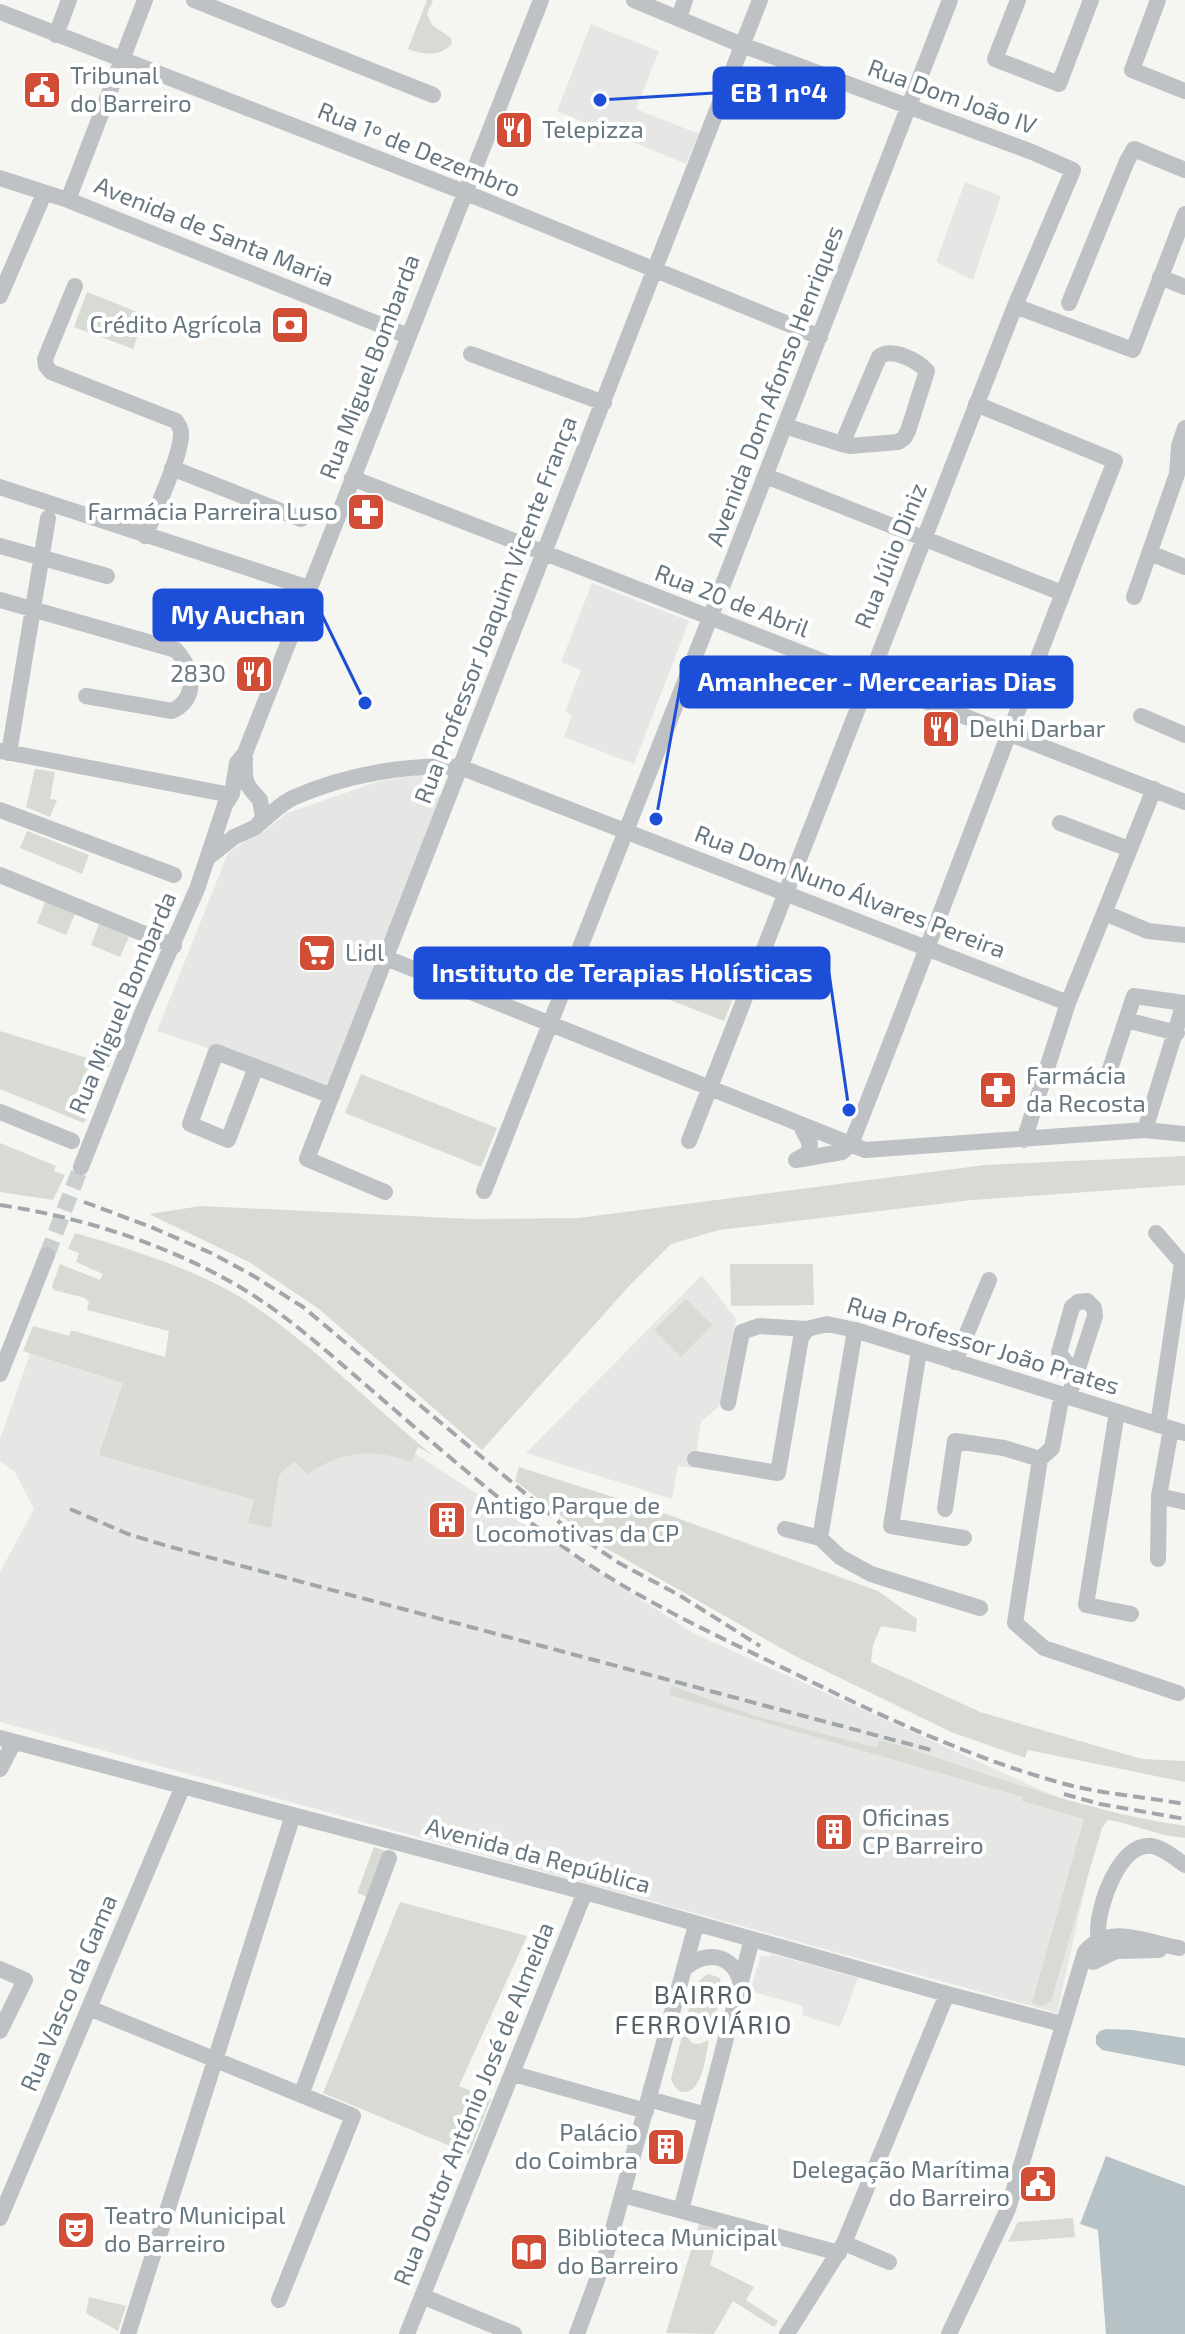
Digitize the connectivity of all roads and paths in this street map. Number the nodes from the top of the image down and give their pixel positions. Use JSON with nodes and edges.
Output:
{"nodes":[{"id":1,"x":69,"y":0,"type":"edge"},
{"id":2,"x":145,"y":0,"type":"edge"},
{"id":3,"x":194,"y":0,"type":"edge"},
{"id":4,"x":541,"y":0,"type":"edge"},
{"id":5,"x":634,"y":0,"type":"edge"},
{"id":6,"x":685,"y":0,"type":"edge"},
{"id":7,"x":760,"y":0,"type":"edge"},
{"id":8,"x":950,"y":0,"type":"edge"},
{"id":9,"x":1018,"y":0,"type":"edge"},
{"id":10,"x":1091,"y":0,"type":"edge"},
{"id":11,"x":1158,"y":0,"type":"edge"},
{"id":12,"x":0,"y":12,"type":"edge"},
{"id":13,"x":679,"y":17,"type":"junction"},
{"id":14,"x":56,"y":35,"type":"junction"},
{"id":15,"x":742,"y":45,"type":"junction"},
{"id":16,"x":120,"y":60,"type":"junction"},
{"id":17,"x":1185,"y":91,"type":"edge"},
{"id":18,"x":433,"y":95,"type":"dead end"},
{"id":19,"x":910,"y":106,"type":"junction"},
{"id":20,"x":1073,"y":170,"type":"joint"},
{"id":21,"x":1185,"y":170,"type":"edge"},
{"id":22,"x":0,"y":178,"type":"edge"},
{"id":23,"x":464,"y":192,"type":"junction"},
{"id":24,"x":44,"y":194,"type":"junction"},
{"id":25,"x":68,"y":200,"type":"junction"},
{"id":26,"x":1184,"y":221,"type":"edge"},
{"id":27,"x":654,"y":272,"type":"junction"},
{"id":28,"x":1160,"y":277,"type":"junction"},
{"id":29,"x":75,"y":286,"type":"dead end"},
{"id":30,"x":1185,"y":287,"type":"edge"},
{"id":31,"x":0,"y":296,"type":"edge"},
{"id":32,"x":1069,"y":303,"type":"dead end"},
{"id":33,"x":1015,"y":306,"type":"junction"},
{"id":34,"x":408,"y":336,"type":"junction"},
{"id":35,"x":820,"y":337,"type":"junction"},
{"id":36,"x":471,"y":354,"type":"dead end"},
{"id":37,"x":604,"y":403,"type":"junction"},
{"id":38,"x":976,"y":404,"type":"junction"},
{"id":39,"x":785,"y":426,"type":"junction"},
{"id":40,"x":1185,"y":428,"type":"edge"},
{"id":41,"x":842,"y":444,"type":"junction"},
{"id":42,"x":172,"y":468,"type":"junction"},
{"id":43,"x":766,"y":476,"type":"junction"},
{"id":44,"x":352,"y":478,"type":"junction"},
{"id":45,"x":0,"y":487,"type":"edge"},
{"id":46,"x":48,"y":518,"type":"dead end"},
{"id":47,"x":301,"y":519,"type":"dead end"},
{"id":48,"x":145,"y":536,"type":"junction"},
{"id":49,"x":926,"y":538,"type":"junction"},
{"id":50,"x":0,"y":546,"type":"edge"},
{"id":51,"x":1150,"y":553,"type":"junction"},
{"id":52,"x":545,"y":554,"type":"junction"},
{"id":53,"x":41,"y":558,"type":"junction"},
{"id":54,"x":1185,"y":567,"type":"edge"},
{"id":55,"x":107,"y":576,"type":"dead end"},
{"id":56,"x":309,"y":588,"type":"junction"},
{"id":57,"x":1062,"y":593,"type":"junction"},
{"id":58,"x":1134,"y":597,"type":"dead end"},
{"id":59,"x":0,"y":600,"type":"edge"},
{"id":60,"x":33,"y":608,"type":"junction"},
{"id":61,"x":710,"y":618,"type":"junction"},
{"id":62,"x":868,"y":679,"type":"junction"},
{"id":63,"x":86,"y":696,"type":"dead end"},
{"id":64,"x":1141,"y":716,"type":"dead end"},
{"id":65,"x":1008,"y":734,"type":"junction"},
{"id":66,"x":1185,"y":735,"type":"edge"},
{"id":67,"x":4,"y":752,"type":"edge"},
{"id":68,"x":245,"y":753,"type":"junction"},
{"id":69,"x":460,"y":767,"type":"junction"},
{"id":70,"x":1154,"y":789,"type":"junction"},
{"id":71,"x":253,"y":794,"type":"junction"},
{"id":72,"x":293,"y":797,"type":"junction"},
{"id":73,"x":229,"y":800,"type":"junction"},
{"id":74,"x":1185,"y":802,"type":"edge"},
{"id":75,"x":0,"y":810,"type":"edge"},
{"id":76,"x":260,"y":823,"type":"junction"},
{"id":77,"x":1060,"y":823,"type":"dead end"},
{"id":78,"x":244,"y":831,"type":"junction"},
{"id":79,"x":626,"y":831,"type":"junction"},
{"id":80,"x":1129,"y":849,"type":"junction"},
{"id":81,"x":209,"y":857,"type":"junction"},
{"id":82,"x":0,"y":875,"type":"edge"},
{"id":83,"x":174,"y":875,"type":"dead end"},
{"id":84,"x":786,"y":894,"type":"junction"},
{"id":85,"x":1105,"y":913,"type":"junction"},
{"id":86,"x":1185,"y":935,"type":"edge"},
{"id":87,"x":174,"y":946,"type":"junction"},
{"id":88,"x":928,"y":949,"type":"junction"},
{"id":89,"x":386,"y":958,"type":"junction"},
{"id":90,"x":1068,"y":1003,"type":"junction"},
{"id":91,"x":1126,"y":1020,"type":"junction"},
{"id":92,"x":550,"y":1023,"type":"junction"},
{"id":93,"x":1177,"y":1033,"type":"junction"},
{"id":94,"x":256,"y":1067,"type":"junction"},
{"id":95,"x":1109,"y":1072,"type":"dead end"},
{"id":96,"x":711,"y":1087,"type":"junction"},
{"id":97,"x":332,"y":1096,"type":"junction"},
{"id":98,"x":0,"y":1112,"type":"edge"},
{"id":99,"x":800,"y":1124,"type":"junction"},
{"id":100,"x":1145,"y":1130,"type":"junction"},
{"id":101,"x":1185,"y":1134,"type":"edge"},
{"id":102,"x":1024,"y":1140,"type":"junction"},
{"id":103,"x":72,"y":1141,"type":"dead end"},
{"id":104,"x":689,"y":1141,"type":"dead end"},
{"id":105,"x":851,"y":1144,"type":"junction"},
{"id":106,"x":81,"y":1167,"type":"tunnel mouth"},
{"id":107,"x":484,"y":1191,"type":"dead end"},
{"id":108,"x":385,"y":1192,"type":"dead end"},
{"id":109,"x":1156,"y":1233,"type":"dead end"},
{"id":110,"x":47,"y":1255,"type":"tunnel mouth"},
{"id":111,"x":989,"y":1280,"type":"dead end"},
{"id":112,"x":807,"y":1329,"type":"junction"},
{"id":113,"x":855,"y":1330,"type":"junction"},
{"id":114,"x":919,"y":1351,"type":"junction"},
{"id":115,"x":955,"y":1362,"type":"junction"},
{"id":116,"x":0,"y":1374,"type":"edge"},
{"id":117,"x":1075,"y":1374,"type":"dead end"},
{"id":118,"x":1065,"y":1395,"type":"junction"},
{"id":119,"x":728,"y":1403,"type":"dead end"},
{"id":120,"x":1117,"y":1412,"type":"junction"},
{"id":121,"x":1171,"y":1429,"type":"edge"},
{"id":122,"x":695,"y":1459,"type":"dead end"},
{"id":123,"x":1040,"y":1459,"type":"junction"},
{"id":124,"x":1159,"y":1496,"type":"junction"},
{"id":125,"x":1185,"y":1502,"type":"edge"},
{"id":126,"x":945,"y":1509,"type":"dead end"},
{"id":127,"x":785,"y":1529,"type":"dead end"},
{"id":128,"x":820,"y":1538,"type":"junction"},
{"id":129,"x":964,"y":1538,"type":"dead end"},
{"id":130,"x":1158,"y":1559,"type":"dead end"},
{"id":131,"x":980,"y":1608,"type":"dead end"},
{"id":132,"x":1131,"y":1614,"type":"dead end"},
{"id":133,"x":1178,"y":1693,"type":"dead end"},
{"id":134,"x":7,"y":1740,"type":"edge"},
{"id":135,"x":0,"y":1769,"type":"edge"},
{"id":136,"x":183,"y":1786,"type":"junction"},
{"id":137,"x":293,"y":1815,"type":"junction"},
{"id":138,"x":389,"y":1858,"type":"dead end"},
{"id":139,"x":1185,"y":1865,"type":"edge"},
{"id":140,"x":585,"y":1892,"type":"junction"},
{"id":141,"x":696,"y":1925,"type":"junction"},
{"id":142,"x":752,"y":1939,"type":"junction"},
{"id":143,"x":1182,"y":1948,"type":"edge"},
{"id":144,"x":1100,"y":1949,"type":"junction"},
{"id":145,"x":1,"y":1960,"type":"edge"},
{"id":146,"x":684,"y":1969,"type":"junction"},
{"id":147,"x":741,"y":1984,"type":"junction"},
{"id":148,"x":947,"y":1994,"type":"junction"},
{"id":149,"x":89,"y":2008,"type":"junction"},
{"id":150,"x":1062,"y":2024,"type":"junction"},
{"id":151,"x":0,"y":2031,"type":"edge"},
{"id":152,"x":216,"y":2060,"type":"junction"},
{"id":153,"x":514,"y":2074,"type":"junction"},
{"id":154,"x":301,"y":2095,"type":"junction"},
{"id":155,"x":647,"y":2105,"type":"junction"},
{"id":156,"x":706,"y":2115,"type":"junction"},
{"id":157,"x":623,"y":2195,"type":"junction"},
{"id":158,"x":681,"y":2210,"type":"junction"},
{"id":159,"x":0,"y":2218,"type":"edge"},
{"id":160,"x":842,"y":2248,"type":"junction"},
{"id":161,"x":889,"y":2262,"type":"dead end"},
{"id":162,"x":422,"y":2296,"type":"junction"},
{"id":163,"x":279,"y":2300,"type":"dead end"},
{"id":164,"x":128,"y":2334,"type":"edge"},
{"id":165,"x":407,"y":2334,"type":"edge"},
{"id":166,"x":514,"y":2334,"type":"edge"},
{"id":167,"x":577,"y":2334,"type":"edge"},
{"id":168,"x":787,"y":2334,"type":"edge"},
{"id":169,"x":949,"y":2334,"type":"edge"}],
"edges":[{"from":1,"to":14,"type":"street"},
{"from":2,"to":16,"type":"street"},
{"from":3,"to":18,"type":"street"},
{"from":4,"to":23,"type":"street","name":"Rua Miguel Bombarda"},
{"from":5,"to":13,"type":"street","name":"Rua Dom João IV"},
{"from":6,"to":13,"type":"street"},
{"from":7,"to":15,"type":"street","name":"Rua Professor Joaquim Vicente França"},
{"from":8,"to":19,"type":"street","name":"Avenida Dom Afonso Henriques"},
{"from":9,"to":10,"type":"street"},
{"from":11,"to":17,"type":"street"},
{"from":12,"to":14,"type":"street","name":"Rua 1º de Dezembro"},
{"from":13,"to":15,"type":"street","name":"Rua Dom João IV"},
{"from":14,"to":16,"type":"street","name":"Rua 1º de Dezembro"},
{"from":15,"to":19,"type":"street","name":"Rua Dom João IV"},
{"from":15,"to":27,"type":"street","name":"Rua Professor Joaquim Vicente França"},
{"from":16,"to":23,"type":"street","name":"Rua 1º de Dezembro"},
{"from":16,"to":25,"type":"street"},
{"from":19,"to":20,"type":"street","name":"Rua Dom João IV"},
{"from":19,"to":35,"type":"street","name":"Avenida Dom Afonso Henriques"},
{"from":20,"to":33,"type":"street","name":"Rua Júlio Diniz"},
{"from":21,"to":32,"type":"street"},
{"from":22,"to":24,"type":"street","name":"Avenida de Santa Maria"},
{"from":23,"to":27,"type":"street","name":"Rua 1º de Dezembro"},
{"from":23,"to":34,"type":"street","name":"Rua Miguel Bombarda"},
{"from":24,"to":25,"type":"street","name":"Avenida de Santa Maria"},
{"from":24,"to":31,"type":"street"},
{"from":25,"to":34,"type":"street","name":"Avenida de Santa Maria"},
{"from":26,"to":28,"type":"street"},
{"from":27,"to":35,"type":"street","name":"Rua 1º de Dezembro"},
{"from":27,"to":37,"type":"street","name":"Rua Professor Joaquim Vicente França"},
{"from":28,"to":30,"type":"street"},
{"from":28,"to":33,"type":"street"},
{"from":29,"to":42,"type":"street"},
{"from":33,"to":38,"type":"street","name":"Rua Júlio Diniz"},
{"from":34,"to":44,"type":"street","name":"Rua Miguel Bombarda"},
{"from":35,"to":39,"type":"street","name":"Avenida Dom Afonso Henriques"},
{"from":36,"to":37,"type":"street"},
{"from":37,"to":52,"type":"street","name":"Rua Professor Joaquim Vicente França"},
{"from":38,"to":49,"type":"street","name":"Rua Júlio Diniz"},
{"from":38,"to":57,"type":"street"},
{"from":39,"to":41,"type":"street"},
{"from":39,"to":43,"type":"street","name":"Avenida Dom Afonso Henriques"},
{"from":40,"to":51,"type":"street"},
{"from":41,"to":41,"type":"street"},
{"from":42,"to":47,"type":"street"},
{"from":42,"to":48,"type":"street"},
{"from":43,"to":49,"type":"street"},
{"from":43,"to":61,"type":"street","name":"Avenida Dom Afonso Henriques"},
{"from":44,"to":52,"type":"street","name":"Rua 20 de Abril"},
{"from":44,"to":56,"type":"street","name":"Rua Miguel Bombarda"},
{"from":45,"to":48,"type":"street"},
{"from":46,"to":53,"type":"street"},
{"from":48,"to":56,"type":"street"},
{"from":49,"to":57,"type":"street"},
{"from":49,"to":62,"type":"street","name":"Rua Júlio Diniz"},
{"from":50,"to":53,"type":"street"},
{"from":51,"to":54,"type":"street"},
{"from":51,"to":58,"type":"street"},
{"from":52,"to":61,"type":"street","name":"Rua 20 de Abril"},
{"from":52,"to":69,"type":"street","name":"Rua Professor Joaquim Vicente França"},
{"from":53,"to":55,"type":"street"},
{"from":53,"to":60,"type":"street"},
{"from":56,"to":68,"type":"street","name":"Rua Miguel Bombarda"},
{"from":57,"to":65,"type":"street"},
{"from":59,"to":60,"type":"street"},
{"from":60,"to":63,"type":"street"},
{"from":60,"to":67,"type":"street"},
{"from":61,"to":62,"type":"street","name":"Rua 20 de Abril"},
{"from":61,"to":79,"type":"street","name":"Avenida Dom Afonso Henriques"},
{"from":62,"to":65,"type":"street","name":"Rua 20 de Abril"},
{"from":62,"to":84,"type":"street","name":"Rua Júlio Diniz"},
{"from":64,"to":66,"type":"street"},
{"from":65,"to":70,"type":"street","name":"Rua 20 de Abril"},
{"from":65,"to":88,"type":"street"},
{"from":67,"to":73,"type":"street"},
{"from":68,"to":71,"type":"street","name":"Rua Miguel Bombarda"},
{"from":68,"to":73,"type":"street","name":"Rua Miguel Bombarda"},
{"from":69,"to":72,"type":"street","name":"Rua Dom Nuno Álvares Pereira"},
{"from":69,"to":79,"type":"street","name":"Rua Dom Nuno Álvares Pereira"},
{"from":69,"to":89,"type":"street","name":"Rua Professor Joaquim Vicente França"},
{"from":70,"to":74,"type":"street","name":"Rua 20 de Abril"},
{"from":70,"to":80,"type":"street"},
{"from":71,"to":72,"type":"street","name":"Rua Dom Nuno Álvares Pereira"},
{"from":71,"to":73,"type":"street"},
{"from":71,"to":76,"type":"street","name":"Rua Miguel Bombarda"},
{"from":72,"to":76,"type":"street","name":"Rua Dom Nuno Álvares Pereira"},
{"from":73,"to":78,"type":"street"},
{"from":73,"to":81,"type":"street","name":"Rua Miguel Bombarda"},
{"from":75,"to":83,"type":"street"},
{"from":76,"to":78,"type":"street"},
{"from":77,"to":80,"type":"street"},
{"from":78,"to":81,"type":"street"},
{"from":79,"to":84,"type":"street","name":"Rua Dom Nuno Álvares Pereira"},
{"from":79,"to":92,"type":"street","name":"Avenida Dom Afonso Henriques"},
{"from":80,"to":85,"type":"street"},
{"from":81,"to":87,"type":"street","name":"Rua Miguel Bombarda"},
{"from":82,"to":87,"type":"street"},
{"from":84,"to":88,"type":"street","name":"Rua Dom Nuno Álvares Pereira"},
{"from":84,"to":96,"type":"street","name":"Rua Júlio Diniz"},
{"from":85,"to":86,"type":"street"},
{"from":85,"to":90,"type":"street"},
{"from":87,"to":106,"type":"street","name":"Rua Miguel Bombarda"},
{"from":88,"to":90,"type":"street","name":"Rua Dom Nuno Álvares Pereira"},
{"from":88,"to":105,"type":"street"},
{"from":89,"to":92,"type":"street"},
{"from":89,"to":97,"type":"street","name":"Rua Professor Joaquim Vicente França"},
{"from":90,"to":102,"type":"street"},
{"from":91,"to":93,"type":"street"},
{"from":91,"to":93,"type":"street"},
{"from":91,"to":95,"type":"street"},
{"from":92,"to":96,"type":"street"},
{"from":92,"to":107,"type":"street","name":"Avenida Dom Afonso Henriques"},
{"from":93,"to":100,"type":"street"},
{"from":94,"to":94,"type":"street"},
{"from":94,"to":97,"type":"street"},
{"from":96,"to":99,"type":"street"},
{"from":96,"to":104,"type":"street","name":"Rua Júlio Diniz"},
{"from":97,"to":108,"type":"street","name":"Rua Professor Joaquim Vicente França"},
{"from":98,"to":103,"type":"street"},
{"from":99,"to":105,"type":"street"},
{"from":99,"to":105,"type":"street"},
{"from":100,"to":101,"type":"street"},
{"from":100,"to":102,"type":"street"},
{"from":102,"to":105,"type":"street"},
{"from":109,"to":121,"type":"street"},
{"from":110,"to":116,"type":"street"},
{"from":111,"to":115,"type":"street"},
{"from":112,"to":113,"type":"street","name":"Rua Professor João Prates"},
{"from":112,"to":119,"type":"street","name":"Rua Professor João Prates"},
{"from":112,"to":122,"type":"street"},
{"from":113,"to":114,"type":"street","name":"Rua Professor João Prates"},
{"from":113,"to":128,"type":"street"},
{"from":114,"to":115,"type":"street","name":"Rua Professor João Prates"},
{"from":114,"to":129,"type":"street"},
{"from":115,"to":118,"type":"street","name":"Rua Professor João Prates"},
{"from":117,"to":118,"type":"street"},
{"from":118,"to":120,"type":"street","name":"Rua Professor João Prates"},
{"from":118,"to":123,"type":"street"},
{"from":120,"to":121,"type":"street","name":"Rua Professor João Prates"},
{"from":120,"to":132,"type":"street"},
{"from":121,"to":124,"type":"street"},
{"from":123,"to":126,"type":"street"},
{"from":123,"to":133,"type":"street"},
{"from":124,"to":125,"type":"street"},
{"from":124,"to":130,"type":"street"},
{"from":127,"to":128,"type":"street"},
{"from":128,"to":131,"type":"street"},
{"from":134,"to":135,"type":"street"},
{"from":134,"to":136,"type":"street","name":"Avenida da República"},
{"from":136,"to":137,"type":"street","name":"Avenida da República"},
{"from":136,"to":149,"type":"street","name":"Rua Vasco da Gama"},
{"from":137,"to":140,"type":"street","name":"Avenida da República"},
{"from":137,"to":152,"type":"street"},
{"from":138,"to":154,"type":"street"},
{"from":139,"to":144,"type":"street"},
{"from":140,"to":141,"type":"street","name":"Avenida da República"},
{"from":140,"to":153,"type":"street","name":"Rua Doutor António José de Almeida"},
{"from":141,"to":142,"type":"street","name":"Avenida da República"},
{"from":141,"to":146,"type":"street"},
{"from":142,"to":147,"type":"street"},
{"from":142,"to":148,"type":"street","name":"Avenida da República"},
{"from":143,"to":144,"type":"street"},
{"from":144,"to":150,"type":"street"},
{"from":145,"to":151,"type":"street"},
{"from":146,"to":147,"type":"street"},
{"from":146,"to":155,"type":"street"},
{"from":147,"to":156,"type":"street"},
{"from":148,"to":150,"type":"street","name":"Avenida da República"},
{"from":148,"to":160,"type":"street"},
{"from":149,"to":152,"type":"street"},
{"from":149,"to":159,"type":"street","name":"Rua Vasco da Gama"},
{"from":150,"to":169,"type":"street"},
{"from":152,"to":154,"type":"street"},
{"from":152,"to":164,"type":"street"},
{"from":153,"to":155,"type":"street"},
{"from":153,"to":162,"type":"street","name":"Rua Doutor António José de Almeida"},
{"from":154,"to":163,"type":"street"},
{"from":155,"to":156,"type":"street"},
{"from":155,"to":157,"type":"street"},
{"from":156,"to":158,"type":"street"},
{"from":157,"to":158,"type":"street"},
{"from":157,"to":167,"type":"street"},
{"from":158,"to":160,"type":"street"},
{"from":160,"to":161,"type":"street"},
{"from":160,"to":168,"type":"street"},
{"from":162,"to":165,"type":"street","name":"Rua Doutor António José de Almeida"},
{"from":162,"to":166,"type":"street"}]}
